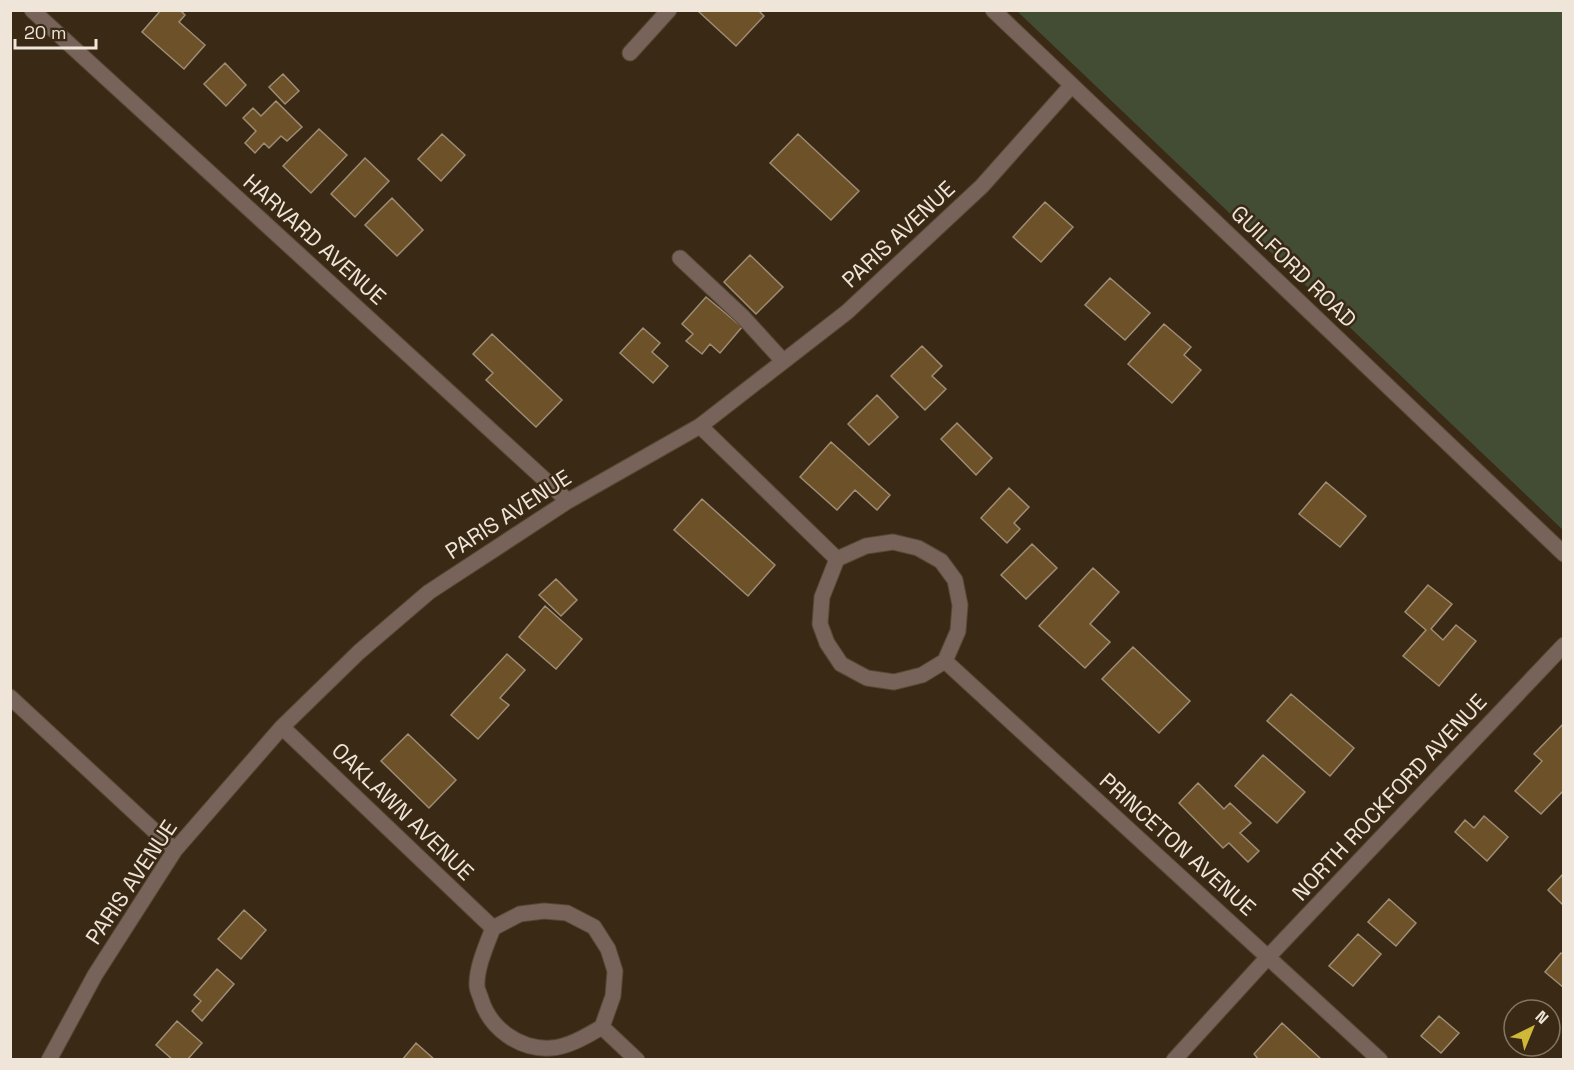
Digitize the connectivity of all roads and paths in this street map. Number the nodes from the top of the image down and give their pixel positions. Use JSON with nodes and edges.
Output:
{"nodes":[{"id":1,"x":32,"y":10,"type":"edge"},
{"id":2,"x":669,"y":10,"type":"edge"},
{"id":3,"x":993,"y":10,"type":"edge"},
{"id":4,"x":630,"y":53,"type":"dead end"},
{"id":5,"x":1072,"y":85,"type":"junction"},
{"id":6,"x":680,"y":258,"type":"dead end"},
{"id":7,"x":783,"y":362,"type":"junction"},
{"id":8,"x":700,"y":426,"type":"junction"},
{"id":9,"x":568,"y":501,"type":"junction"},
{"id":10,"x":1563,"y":554,"type":"edge"},
{"id":11,"x":837,"y":559,"type":"junction"},
{"id":12,"x":1563,"y":645,"type":"edge"},
{"id":13,"x":945,"y":661,"type":"junction"},
{"id":14,"x":10,"y":697,"type":"edge"},
{"id":15,"x":282,"y":727,"type":"junction"},
{"id":16,"x":175,"y":850,"type":"junction"},
{"id":17,"x":493,"y":928,"type":"junction"},
{"id":18,"x":1268,"y":957,"type":"junction"},
{"id":19,"x":602,"y":1027,"type":"junction"},
{"id":20,"x":49,"y":1059,"type":"edge"},
{"id":21,"x":637,"y":1059,"type":"edge"},
{"id":22,"x":1174,"y":1059,"type":"edge"},
{"id":23,"x":1380,"y":1059,"type":"edge"}],
"edges":[{"from":1,"to":9,"type":"street","name":"HARVARD AVENUE"},
{"from":2,"to":4,"type":"street"},
{"from":3,"to":5,"type":"street","name":"GUILFORD ROAD"},
{"from":5,"to":7,"type":"street","name":"PARIS AVENUE"},
{"from":5,"to":10,"type":"street","name":"GUILFORD ROAD"},
{"from":6,"to":7,"type":"street"},
{"from":7,"to":8,"type":"street","name":"PARIS AVENUE"},
{"from":8,"to":9,"type":"street","name":"PARIS AVENUE"},
{"from":8,"to":11,"type":"street"},
{"from":9,"to":15,"type":"street","name":"PARIS AVENUE"},
{"from":11,"to":13,"type":"street"},
{"from":11,"to":13,"type":"street"},
{"from":12,"to":18,"type":"street","name":"NORTH ROCKFORD AVENUE"},
{"from":13,"to":18,"type":"street","name":"PRINCETON AVENUE"},
{"from":14,"to":16,"type":"street"},
{"from":15,"to":16,"type":"street","name":"PARIS AVENUE"},
{"from":15,"to":17,"type":"street","name":"OAKLAWN AVENUE"},
{"from":16,"to":20,"type":"street","name":"PARIS AVENUE"},
{"from":17,"to":19,"type":"street"},
{"from":17,"to":19,"type":"street"},
{"from":18,"to":22,"type":"street","name":"NORTH ROCKFORD AVENUE"},
{"from":18,"to":23,"type":"street","name":"PRINCETON AVENUE"},
{"from":19,"to":21,"type":"street"}]}
